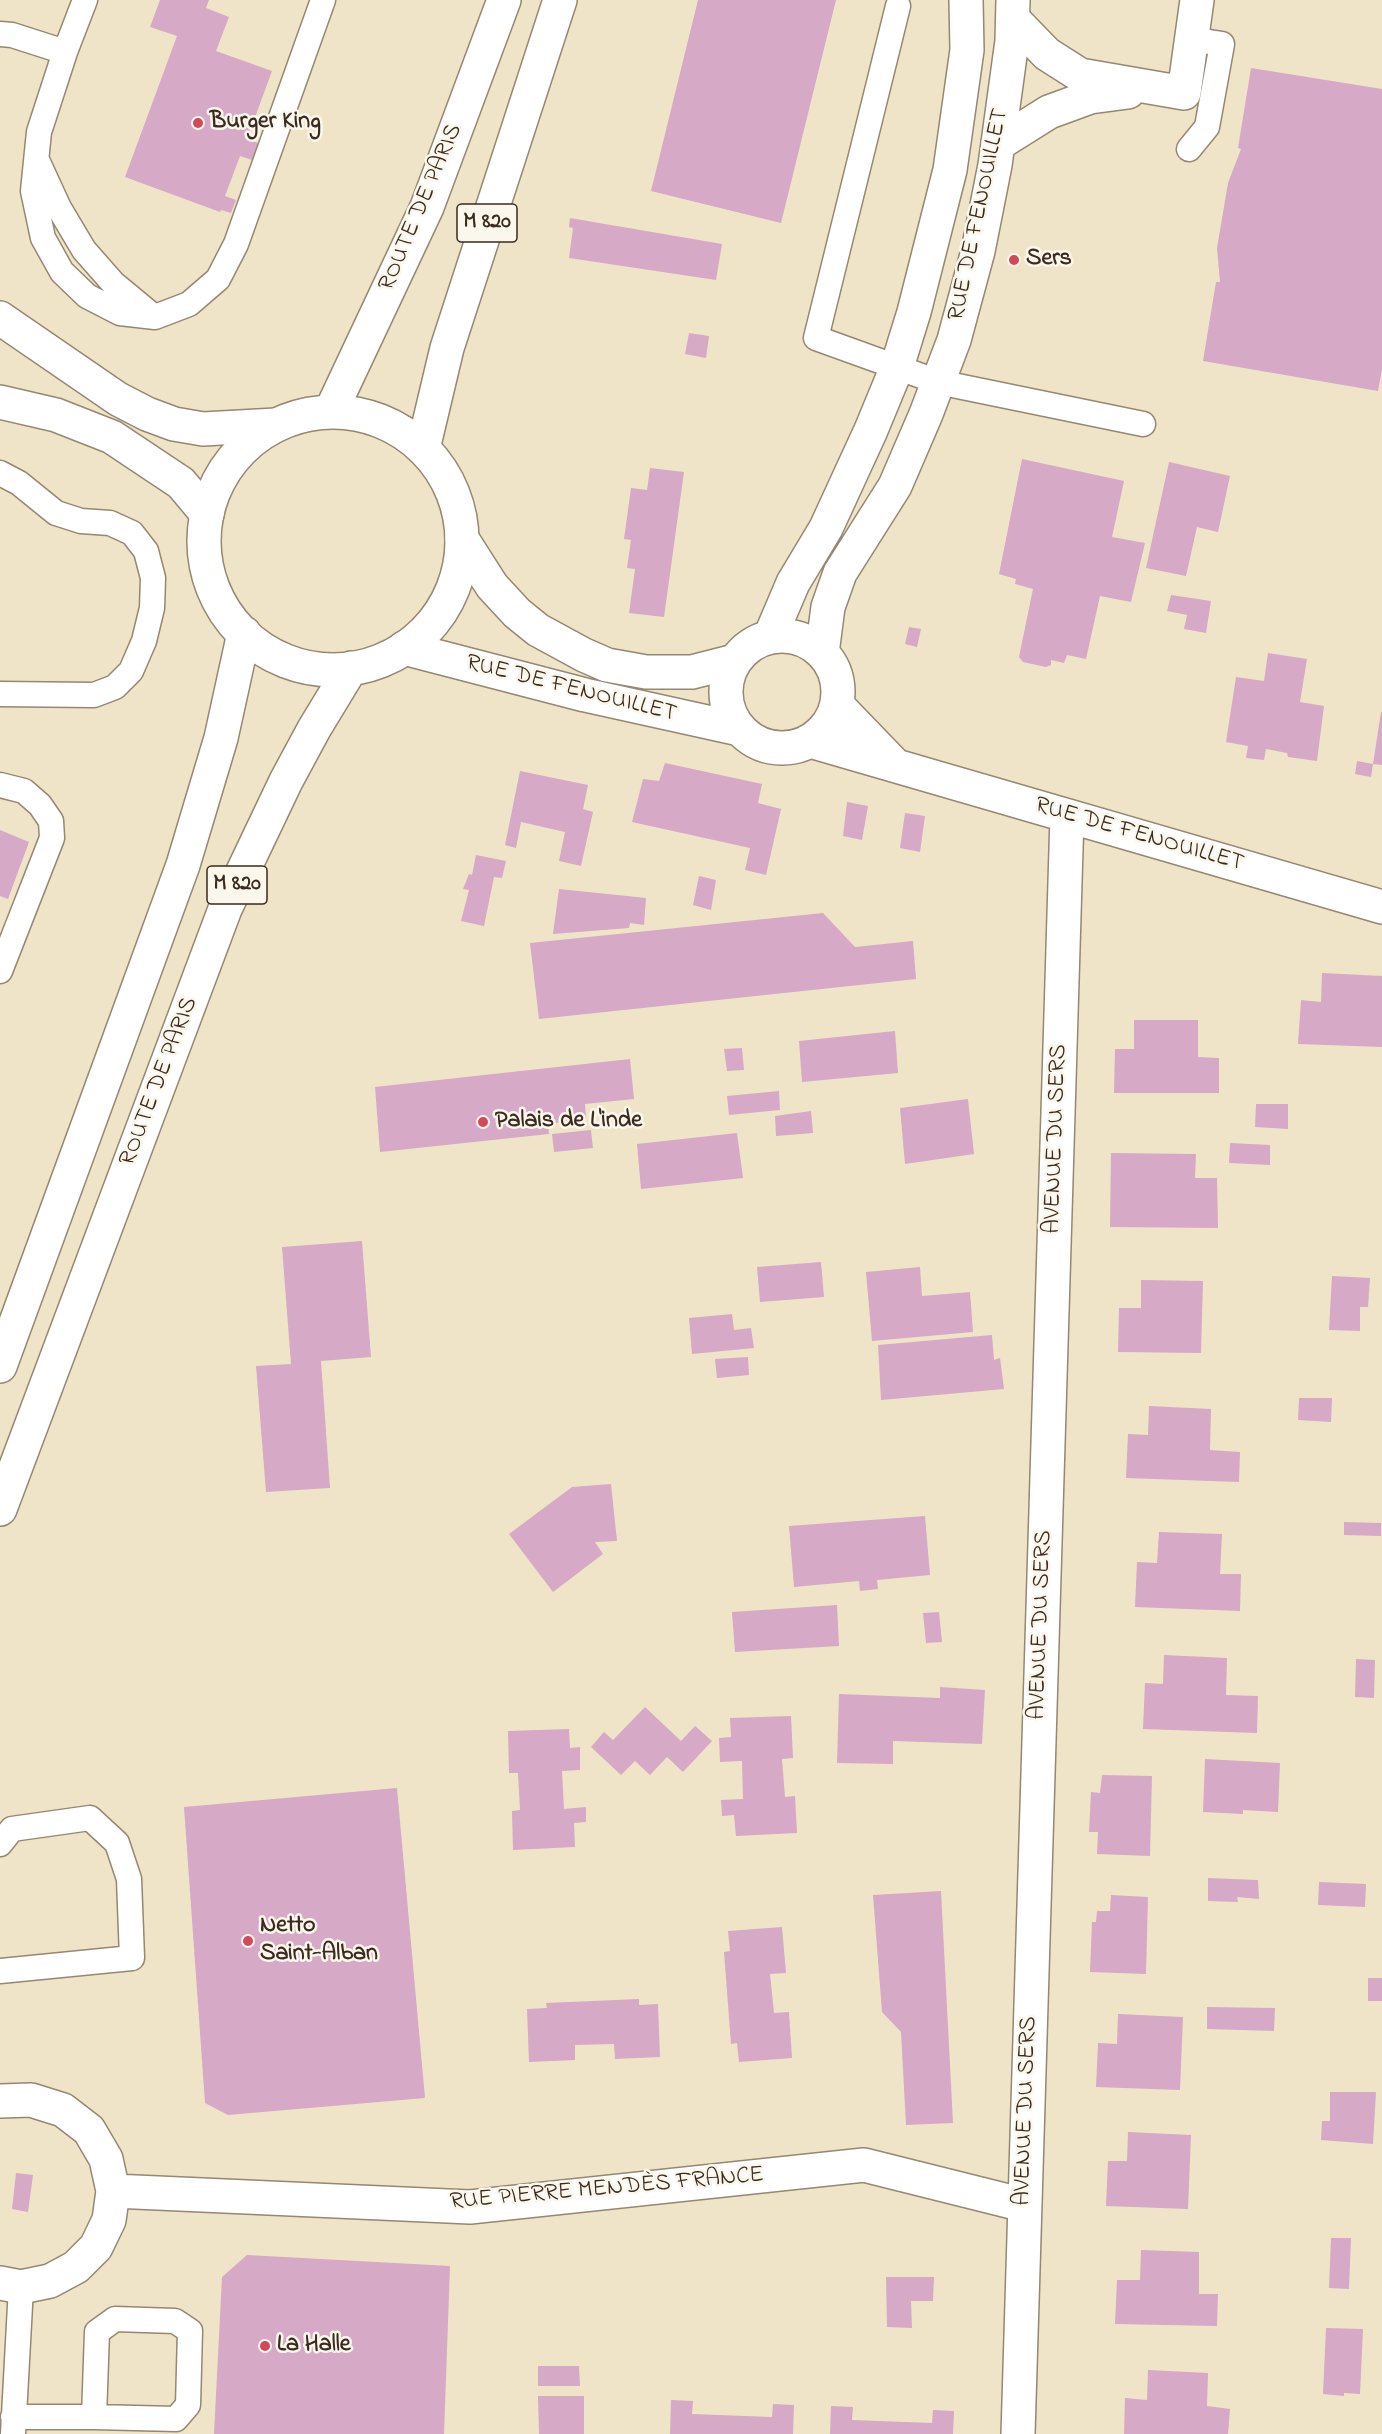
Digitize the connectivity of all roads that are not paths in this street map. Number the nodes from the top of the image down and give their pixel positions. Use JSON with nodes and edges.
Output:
{"nodes":[{"id":1,"x":85,"y":0,"type":"edge"},
{"id":2,"x":323,"y":0,"type":"edge"},
{"id":3,"x":504,"y":0,"type":"edge"},
{"id":4,"x":560,"y":0,"type":"edge"},
{"id":5,"x":966,"y":0,"type":"edge"},
{"id":6,"x":1197,"y":0,"type":"edge"},
{"id":7,"x":898,"y":6,"type":"dead end"},
{"id":8,"x":1013,"y":10,"type":"edge"},
{"id":9,"x":0,"y":34,"type":"edge"},
{"id":10,"x":1191,"y":39,"type":"junction"},
{"id":11,"x":65,"y":52,"type":"junction"},
{"id":12,"x":1153,"y":88,"type":"junction"},
{"id":13,"x":998,"y":144,"type":"junction"},
{"id":14,"x":1189,"y":149,"type":"dead end"},
{"id":15,"x":0,"y":318,"type":"edge"},
{"id":16,"x":897,"y":367,"type":"junction"},
{"id":17,"x":938,"y":382,"type":"junction"},
{"id":18,"x":0,"y":402,"type":"edge"},
{"id":19,"x":332,"y":411,"type":"junction"},
{"id":20,"x":1143,"y":424,"type":"dead end"},
{"id":21,"x":276,"y":425,"type":"junction"},
{"id":22,"x":423,"y":449,"type":"junction"},
{"id":23,"x":0,"y":473,"type":"edge"},
{"id":24,"x":207,"y":514,"type":"junction"},
{"id":25,"x":462,"y":539,"type":"junction"},
{"id":26,"x":244,"y":633,"type":"junction"},
{"id":27,"x":770,"y":637,"type":"junction"},
{"id":28,"x":404,"y":648,"type":"junction"},
{"id":29,"x":822,"y":653,"type":"junction"},
{"id":30,"x":735,"y":661,"type":"junction"},
{"id":31,"x":351,"y":668,"type":"junction"},
{"id":32,"x":0,"y":694,"type":"edge"},
{"id":33,"x":837,"y":705,"type":"junction"},
{"id":34,"x":739,"y":729,"type":"junction"},
{"id":35,"x":810,"y":741,"type":"junction"},
{"id":36,"x":897,"y":766,"type":"junction"},
{"id":37,"x":0,"y":785,"type":"edge"},
{"id":38,"x":1067,"y":816,"type":"junction"},
{"id":39,"x":1382,"y":907,"type":"edge"},
{"id":40,"x":0,"y":972,"type":"edge"},
{"id":41,"x":0,"y":1366,"type":"edge"},
{"id":42,"x":0,"y":1509,"type":"edge"},
{"id":43,"x":0,"y":1844,"type":"edge"},
{"id":44,"x":0,"y":1971,"type":"edge"},
{"id":45,"x":0,"y":2102,"type":"edge"},
{"id":46,"x":113,"y":2191,"type":"junction"},
{"id":47,"x":1024,"y":2205,"type":"junction"},
{"id":48,"x":10,"y":2285,"type":"edge"},
{"id":49,"x":94,"y":2417,"type":"junction"},
{"id":50,"x":13,"y":2425,"type":"edge"},
{"id":51,"x":1018,"y":2434,"type":"edge"}],
"edges":[{"from":1,"to":11,"type":"lane"},
{"from":2,"to":11,"type":"lane"},
{"from":3,"to":19,"type":"main road","name":"ROUTE DE PARIS","number":"M 820"},
{"from":4,"to":22,"type":"main road","number":"M 820"},
{"from":5,"to":16,"type":"main road","name":"RUE DE FENOUILLET"},
{"from":6,"to":10,"type":"main road"},
{"from":7,"to":16,"type":"lane"},
{"from":8,"to":12,"type":"main road"},
{"from":8,"to":13,"type":"main road","name":"RUE DE FENOUILLET"},
{"from":9,"to":11,"type":"lane"},
{"from":10,"to":12,"type":"main road"},
{"from":10,"to":14,"type":"lane"},
{"from":12,"to":13,"type":"main road"},
{"from":13,"to":17,"type":"main road","name":"RUE DE FENOUILLET"},
{"from":15,"to":21,"type":"main road"},
{"from":16,"to":17,"type":"lane"},
{"from":16,"to":27,"type":"main road","name":"RUE DE FENOUILLET"},
{"from":17,"to":20,"type":"lane"},
{"from":17,"to":29,"type":"main road","name":"RUE DE FENOUILLET"},
{"from":18,"to":24,"type":"main road"},
{"from":19,"to":21,"type":"main road"},
{"from":19,"to":22,"type":"main road"},
{"from":21,"to":24,"type":"main road"},
{"from":22,"to":25,"type":"main road"},
{"from":23,"to":32,"type":"lane"},
{"from":24,"to":26,"type":"main road"},
{"from":25,"to":28,"type":"main road"},
{"from":25,"to":30,"type":"main road","name":"RUE DE FENOUILLET"},
{"from":26,"to":31,"type":"main road"},
{"from":26,"to":41,"type":"main road","number":"M 820"},
{"from":27,"to":29,"type":"main road"},
{"from":27,"to":30,"type":"main road"},
{"from":28,"to":31,"type":"main road"},
{"from":28,"to":34,"type":"main road","name":"RUE DE FENOUILLET"},
{"from":29,"to":33,"type":"main road"},
{"from":30,"to":34,"type":"main road"},
{"from":31,"to":42,"type":"main road","name":"ROUTE DE PARIS","number":"M 820"},
{"from":33,"to":35,"type":"main road"},
{"from":33,"to":36,"type":"main road","name":"RUE DE FENOUILLET"},
{"from":34,"to":35,"type":"main road"},
{"from":35,"to":36,"type":"main road","name":"RUE DE FENOUILLET"},
{"from":36,"to":38,"type":"main road","name":"RUE DE FENOUILLET"},
{"from":37,"to":40,"type":"lane"},
{"from":38,"to":39,"type":"main road","name":"RUE DE FENOUILLET"},
{"from":38,"to":47,"type":"main road","name":"AVENUE DU SERS"},
{"from":43,"to":44,"type":"lane"},
{"from":45,"to":46,"type":"main road"},
{"from":46,"to":47,"type":"main road","name":"RUE PIERRE MENDÈS FRANCE"},
{"from":46,"to":48,"type":"main road"},
{"from":47,"to":51,"type":"main road","name":"AVENUE DU SERS"},
{"from":48,"to":50,"type":"lane"},
{"from":49,"to":49,"type":"lane"},
{"from":49,"to":50,"type":"lane"}]}
